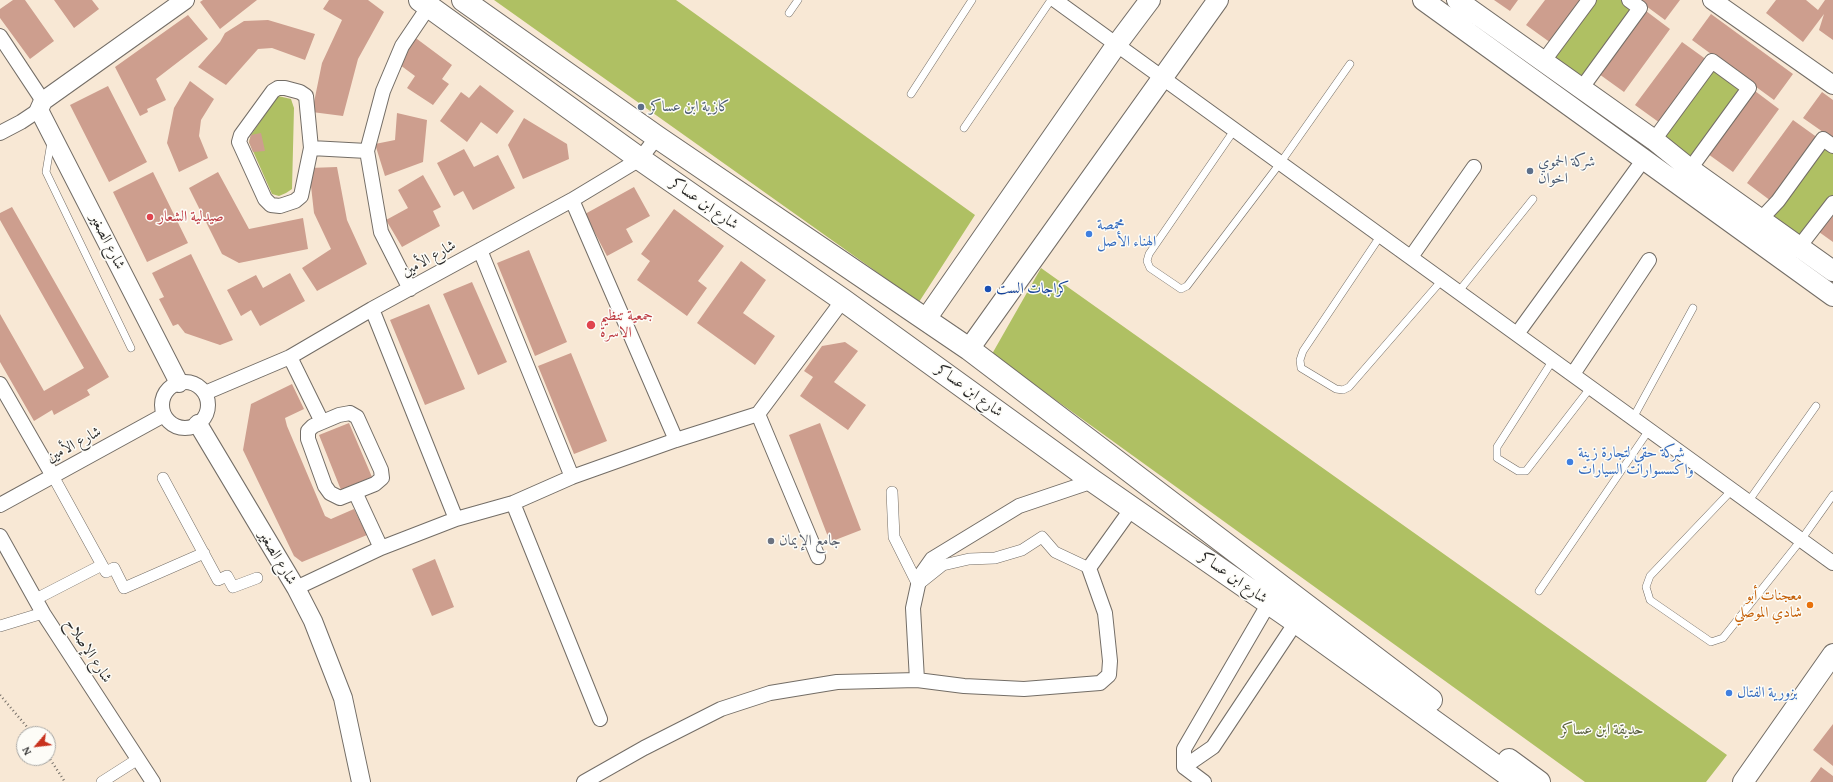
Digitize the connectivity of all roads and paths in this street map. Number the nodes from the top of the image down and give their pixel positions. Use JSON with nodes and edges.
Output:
{"nodes":[{"id":1,"x":185,"y":0,"type":"edge"},
{"id":2,"x":463,"y":0,"type":"edge"},
{"id":3,"x":798,"y":0,"type":"edge"},
{"id":4,"x":972,"y":0,"type":"edge"},
{"id":5,"x":1051,"y":0,"type":"edge"},
{"id":6,"x":1055,"y":0,"type":"edge"},
{"id":7,"x":1150,"y":0,"type":"edge"},
{"id":8,"x":1218,"y":0,"type":"edge"},
{"id":9,"x":1423,"y":0,"type":"edge"},
{"id":10,"x":1589,"y":0,"type":"edge"},
{"id":11,"x":1629,"y":0,"type":"edge"},
{"id":12,"x":1712,"y":0,"type":"edge"},
{"id":13,"x":1466,"y":2,"type":"edge"},
{"id":14,"x":424,"y":3,"type":"edge"},
{"id":15,"x":789,"y":13,"type":"dead end"},
{"id":16,"x":0,"y":37,"type":"edge"},
{"id":17,"x":1117,"y":44,"type":"junction"},
{"id":18,"x":1544,"y":62,"type":"junction"},
{"id":19,"x":1350,"y":64,"type":"dead end"},
{"id":20,"x":1163,"y":77,"type":"junction"},
{"id":21,"x":1833,"y":85,"type":"edge"},
{"id":22,"x":1581,"y":89,"type":"junction"},
{"id":23,"x":911,"y":94,"type":"dead end"},
{"id":24,"x":41,"y":105,"type":"junction"},
{"id":25,"x":964,"y":128,"type":"dead end"},
{"id":26,"x":1235,"y":129,"type":"junction"},
{"id":27,"x":0,"y":133,"type":"edge"},
{"id":28,"x":52,"y":135,"type":"junction"},
{"id":29,"x":657,"y":137,"type":"junction"},
{"id":30,"x":1654,"y":140,"type":"junction"},
{"id":31,"x":1833,"y":146,"type":"edge"},
{"id":32,"x":311,"y":148,"type":"junction"},
{"id":33,"x":367,"y":151,"type":"junction"},
{"id":34,"x":640,"y":159,"type":"junction"},
{"id":35,"x":1644,"y":159,"type":"junction"},
{"id":36,"x":1280,"y":162,"type":"junction"},
{"id":37,"x":1474,"y":167,"type":"dead end"},
{"id":38,"x":1690,"y":169,"type":"junction"},
{"id":39,"x":1533,"y":199,"type":"dead end"},
{"id":40,"x":572,"y":200,"type":"junction"},
{"id":41,"x":1833,"y":203,"type":"edge"},
{"id":42,"x":1760,"y":220,"type":"junction"},
{"id":43,"x":1381,"y":235,"type":"junction"},
{"id":44,"x":1799,"y":247,"type":"junction"},
{"id":45,"x":480,"y":250,"type":"junction"},
{"id":46,"x":1411,"y":257,"type":"junction"},
{"id":47,"x":1649,"y":260,"type":"dead end"},
{"id":48,"x":1833,"y":272,"type":"edge"},
{"id":49,"x":1442,"y":280,"type":"junction"},
{"id":50,"x":410,"y":289,"type":"junction"},
{"id":51,"x":1459,"y":291,"type":"junction"},
{"id":52,"x":1833,"y":296,"type":"edge"},
{"id":53,"x":843,"y":300,"type":"junction"},
{"id":54,"x":1693,"y":308,"type":"dead end"},
{"id":55,"x":372,"y":309,"type":"junction"},
{"id":56,"x":926,"y":319,"type":"junction"},
{"id":57,"x":1517,"y":334,"type":"junction"},
{"id":58,"x":131,"y":348,"type":"dead end"},
{"id":59,"x":969,"y":349,"type":"junction"},
{"id":60,"x":290,"y":356,"type":"junction"},
{"id":61,"x":1553,"y":360,"type":"junction"},
{"id":62,"x":1573,"y":374,"type":"junction"},
{"id":63,"x":179,"y":383,"type":"junction"},
{"id":64,"x":0,"y":384,"type":"edge"},
{"id":65,"x":1591,"y":387,"type":"junction"},
{"id":66,"x":205,"y":393,"type":"junction"},
{"id":67,"x":1816,"y":406,"type":"dead end"},
{"id":68,"x":758,"y":414,"type":"junction"},
{"id":69,"x":164,"y":415,"type":"junction"},
{"id":70,"x":1633,"y":418,"type":"junction"},
{"id":71,"x":322,"y":422,"type":"junction"},
{"id":72,"x":198,"y":424,"type":"junction"},
{"id":73,"x":1649,"y":430,"type":"junction"},
{"id":74,"x":676,"y":440,"type":"junction"},
{"id":75,"x":53,"y":476,"type":"junction"},
{"id":76,"x":572,"y":477,"type":"junction"},
{"id":77,"x":163,"y":478,"type":"dead end"},
{"id":78,"x":1093,"y":481,"type":"junction"},
{"id":79,"x":1732,"y":490,"type":"junction"},
{"id":80,"x":355,"y":492,"type":"junction"},
{"id":81,"x":892,"y":492,"type":"dead end"},
{"id":82,"x":1833,"y":495,"type":"edge"},
{"id":83,"x":1748,"y":502,"type":"junction"},
{"id":84,"x":513,"y":503,"type":"junction"},
{"id":85,"x":0,"y":505,"type":"edge"},
{"id":86,"x":1132,"y":508,"type":"junction"},
{"id":87,"x":456,"y":519,"type":"junction"},
{"id":88,"x":0,"y":536,"type":"edge"},
{"id":89,"x":1801,"y":540,"type":"junction"},
{"id":90,"x":381,"y":548,"type":"junction"},
{"id":91,"x":204,"y":553,"type":"junction"},
{"id":92,"x":818,"y":557,"type":"dead end"},
{"id":93,"x":1833,"y":563,"type":"edge"},
{"id":94,"x":102,"y":565,"type":"junction"},
{"id":95,"x":1089,"y":568,"type":"junction"},
{"id":96,"x":257,"y":578,"type":"dead end"},
{"id":97,"x":918,"y":585,"type":"junction"},
{"id":98,"x":296,"y":588,"type":"junction"},
{"id":99,"x":1539,"y":591,"type":"dead end"},
{"id":100,"x":36,"y":599,"type":"junction"},
{"id":101,"x":1269,"y":603,"type":"junction"},
{"id":102,"x":43,"y":613,"type":"junction"},
{"id":103,"x":1296,"y":622,"type":"junction"},
{"id":104,"x":0,"y":626,"type":"edge"},
{"id":105,"x":1833,"y":654,"type":"edge"},
{"id":106,"x":917,"y":680,"type":"junction"},
{"id":107,"x":0,"y":695,"type":"edge"},
{"id":108,"x":600,"y":719,"type":"dead end"},
{"id":109,"x":26,"y":726,"type":"edge"},
{"id":110,"x":138,"y":759,"type":"junction"},
{"id":111,"x":55,"y":766,"type":"edge"},
{"id":112,"x":1184,"y":767,"type":"junction"},
{"id":113,"x":65,"y":782,"type":"edge"},
{"id":114,"x":102,"y":782,"type":"edge"},
{"id":115,"x":153,"y":782,"type":"edge"},
{"id":116,"x":361,"y":782,"type":"edge"},
{"id":117,"x":584,"y":782,"type":"edge"},
{"id":118,"x":1204,"y":782,"type":"edge"},
{"id":119,"x":1518,"y":782,"type":"edge"},
{"id":120,"x":1539,"y":782,"type":"edge"},
{"id":121,"x":1743,"y":782,"type":"edge"}],
"edges":[{"from":1,"to":24,"type":"street"},
{"from":2,"to":29,"type":"main road","name":"شارع ابن عساكر"},
{"from":3,"to":15,"type":"lane"},
{"from":4,"to":23,"type":"lane"},
{"from":5,"to":25,"type":"lane"},
{"from":6,"to":17,"type":"street"},
{"from":7,"to":17,"type":"main road"},
{"from":8,"to":20,"type":"main road"},
{"from":9,"to":35,"type":"main road"},
{"from":10,"to":18,"type":"street"},
{"from":11,"to":22,"type":"street"},
{"from":12,"to":21,"type":"street"},
{"from":13,"to":18,"type":"main road"},
{"from":14,"to":33,"type":"street"},
{"from":14,"to":34,"type":"main road","name":"شارع ابن عساكر"},
{"from":16,"to":24,"type":"street"},
{"from":17,"to":20,"type":"street"},
{"from":17,"to":56,"type":"main road"},
{"from":18,"to":22,"type":"main road"},
{"from":19,"to":36,"type":"lane"},
{"from":20,"to":26,"type":"street"},
{"from":20,"to":59,"type":"main road"},
{"from":22,"to":30,"type":"main road"},
{"from":24,"to":27,"type":"street"},
{"from":24,"to":28,"type":"street","name":"شارع الصغير"},
{"from":26,"to":36,"type":"street"},
{"from":26,"to":36,"type":"lane"},
{"from":28,"to":58,"type":"lane"},
{"from":28,"to":63,"type":"street","name":"شارع الصغير"},
{"from":29,"to":34,"type":"street","name":"شارع الأمين"},
{"from":29,"to":56,"type":"main road","name":"شارع ابن عساكر"},
{"from":30,"to":38,"type":"main road"},
{"from":30,"to":38,"type":"street"},
{"from":31,"to":42,"type":"street"},
{"from":32,"to":32,"type":"street"},
{"from":32,"to":33,"type":"street"},
{"from":33,"to":50,"type":"street"},
{"from":34,"to":40,"type":"street","name":"شارع الأمين"},
{"from":34,"to":53,"type":"main road","name":"شارع ابن عساكر"},
{"from":35,"to":52,"type":"main road"},
{"from":35,"to":57,"type":"street"},
{"from":36,"to":43,"type":"street"},
{"from":37,"to":46,"type":"street"},
{"from":38,"to":42,"type":"main road"},
{"from":39,"to":51,"type":"lane"},
{"from":40,"to":45,"type":"street","name":"شارع الأمين"},
{"from":40,"to":74,"type":"street"},
{"from":41,"to":44,"type":"street"},
{"from":42,"to":44,"type":"main road"},
{"from":43,"to":46,"type":"street"},
{"from":43,"to":49,"type":"lane"},
{"from":44,"to":48,"type":"main road"},
{"from":45,"to":50,"type":"street","name":"شارع الأمين"},
{"from":45,"to":76,"type":"street"},
{"from":46,"to":49,"type":"street"},
{"from":47,"to":62,"type":"street"},
{"from":49,"to":51,"type":"street"},
{"from":50,"to":55,"type":"street","name":"شارع الأمين"},
{"from":51,"to":57,"type":"street"},
{"from":53,"to":68,"type":"street"},
{"from":53,"to":78,"type":"main road","name":"شارع ابن عساكر"},
{"from":54,"to":70,"type":"lane"},
{"from":55,"to":60,"type":"street","name":"شارع الأمين"},
{"from":55,"to":87,"type":"street"},
{"from":56,"to":59,"type":"main road","name":"شارع ابن عساكر"},
{"from":57,"to":61,"type":"street"},
{"from":59,"to":120,"type":"main road","name":"شارع ابن عساكر"},
{"from":60,"to":66,"type":"street","name":"شارع الأمين"},
{"from":60,"to":71,"type":"street"},
{"from":61,"to":62,"type":"street"},
{"from":61,"to":65,"type":"lane"},
{"from":62,"to":65,"type":"street"},
{"from":63,"to":66,"type":"street"},
{"from":63,"to":69,"type":"street"},
{"from":64,"to":75,"type":"street"},
{"from":65,"to":70,"type":"street"},
{"from":66,"to":72,"type":"street"},
{"from":67,"to":83,"type":"lane"},
{"from":68,"to":74,"type":"street"},
{"from":68,"to":92,"type":"street"},
{"from":69,"to":72,"type":"street"},
{"from":69,"to":75,"type":"street","name":"شارع الأمين"},
{"from":70,"to":73,"type":"street"},
{"from":71,"to":80,"type":"street"},
{"from":71,"to":80,"type":"street"},
{"from":72,"to":98,"type":"street","name":"شارع الصغير"},
{"from":73,"to":79,"type":"street"},
{"from":73,"to":99,"type":"lane"},
{"from":74,"to":76,"type":"street"},
{"from":75,"to":85,"type":"street","name":"شارع الأمين"},
{"from":75,"to":94,"type":"street"},
{"from":76,"to":84,"type":"street"},
{"from":77,"to":91,"type":"street"},
{"from":78,"to":86,"type":"main road","name":"شارع ابن عساكر"},
{"from":78,"to":97,"type":"street"},
{"from":79,"to":83,"type":"street"},
{"from":79,"to":89,"type":"lane"},
{"from":80,"to":90,"type":"street"},
{"from":81,"to":97,"type":"street"},
{"from":82,"to":89,"type":"lane"},
{"from":83,"to":89,"type":"street"},
{"from":84,"to":87,"type":"street"},
{"from":84,"to":108,"type":"street"},
{"from":86,"to":95,"type":"street"},
{"from":86,"to":101,"type":"main road","name":"شارع ابن عساكر"},
{"from":87,"to":90,"type":"street"},
{"from":88,"to":100,"type":"street","name":"شارع الإصلاح"},
{"from":89,"to":93,"type":"street"},
{"from":90,"to":98,"type":"street"},
{"from":91,"to":94,"type":"street"},
{"from":91,"to":96,"type":"street"},
{"from":94,"to":100,"type":"street"},
{"from":95,"to":97,"type":"street"},
{"from":95,"to":106,"type":"street"},
{"from":97,"to":106,"type":"street"},
{"from":98,"to":116,"type":"street","name":"شارع الصغير"},
{"from":100,"to":102,"type":"street","name":"شارع الإصلاح"},
{"from":101,"to":103,"type":"main road","name":"شارع ابن عساكر"},
{"from":101,"to":112,"type":"street"},
{"from":102,"to":104,"type":"street"},
{"from":102,"to":110,"type":"street","name":"شارع الإصلاح"},
{"from":103,"to":112,"type":"street"},
{"from":103,"to":119,"type":"main road","name":"شارع ابن عساكر"},
{"from":105,"to":121,"type":"main road"},
{"from":106,"to":117,"type":"street"},
{"from":107,"to":109,"type":"path"},
{"from":110,"to":114,"type":"street"},
{"from":110,"to":115,"type":"street","name":"شارع الإصلاح"},
{"from":111,"to":113,"type":"path"},
{"from":112,"to":118,"type":"street"}]}
